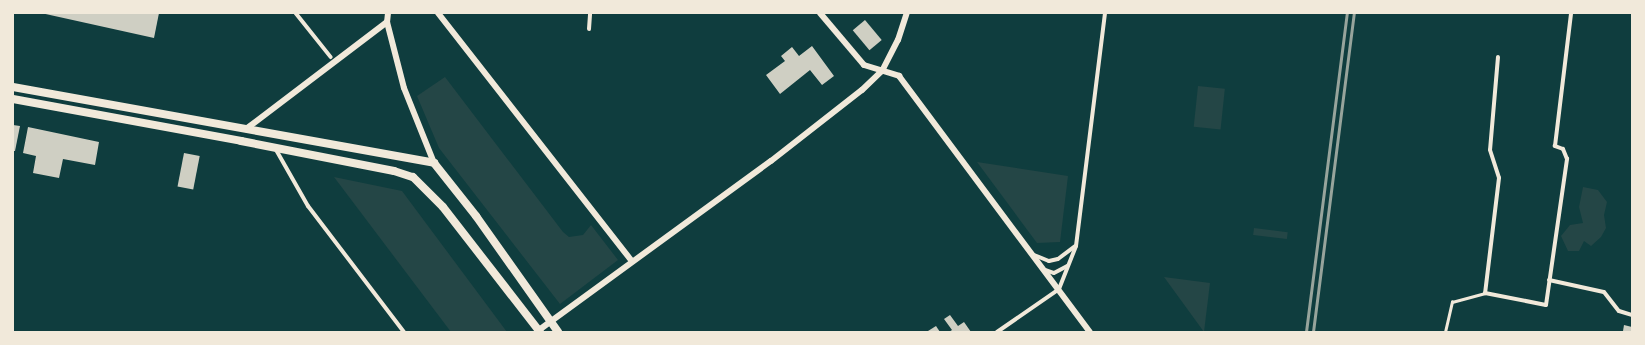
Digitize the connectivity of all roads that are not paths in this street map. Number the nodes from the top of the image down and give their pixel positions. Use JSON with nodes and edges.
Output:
{"nodes":[{"id":1,"x":296,"y":13,"type":"edge"},
{"id":2,"x":388,"y":13,"type":"edge"},
{"id":3,"x":438,"y":13,"type":"edge"},
{"id":4,"x":590,"y":13,"type":"edge"},
{"id":5,"x":820,"y":13,"type":"edge"},
{"id":6,"x":907,"y":13,"type":"edge"},
{"id":7,"x":1105,"y":13,"type":"edge"},
{"id":8,"x":1571,"y":13,"type":"edge"},
{"id":9,"x":387,"y":22,"type":"junction"},
{"id":10,"x":589,"y":29,"type":"dead end"},
{"id":11,"x":331,"y":57,"type":"dead end"},
{"id":12,"x":1498,"y":57,"type":"dead end"},
{"id":13,"x":882,"y":71,"type":"junction"},
{"id":14,"x":13,"y":87,"type":"edge"},
{"id":15,"x":13,"y":99,"type":"edge"},
{"id":16,"x":246,"y":129,"type":"junction"},
{"id":17,"x":275,"y":148,"type":"junction"},
{"id":18,"x":434,"y":163,"type":"junction"},
{"id":19,"x":1076,"y":246,"type":"junction"},
{"id":20,"x":1033,"y":254,"type":"junction"},
{"id":21,"x":632,"y":261,"type":"junction"},
{"id":22,"x":1068,"y":266,"type":"junction"},
{"id":23,"x":1044,"y":270,"type":"junction"},
{"id":24,"x":1549,"y":280,"type":"junction"},
{"id":25,"x":1059,"y":288,"type":"junction"},
{"id":26,"x":1485,"y":293,"type":"junction"},
{"id":27,"x":1632,"y":315,"type":"edge"},
{"id":28,"x":550,"y":321,"type":"junction"},
{"id":29,"x":539,"y":331,"type":"edge"},
{"id":30,"x":404,"y":332,"type":"edge"},
{"id":31,"x":558,"y":332,"type":"edge"},
{"id":32,"x":997,"y":332,"type":"edge"},
{"id":33,"x":1090,"y":332,"type":"edge"},
{"id":34,"x":1445,"y":332,"type":"edge"}],
"edges":[{"from":1,"to":11,"type":"street"},
{"from":2,"to":9,"type":"street"},
{"from":3,"to":21,"type":"street"},
{"from":4,"to":10,"type":"street"},
{"from":5,"to":13,"type":"street"},
{"from":6,"to":13,"type":"street"},
{"from":7,"to":19,"type":"street"},
{"from":8,"to":24,"type":"street"},
{"from":9,"to":16,"type":"street"},
{"from":9,"to":18,"type":"street"},
{"from":12,"to":26,"type":"street"},
{"from":13,"to":20,"type":"street"},
{"from":13,"to":21,"type":"street"},
{"from":14,"to":16,"type":"main road"},
{"from":15,"to":17,"type":"main road"},
{"from":16,"to":18,"type":"main road"},
{"from":17,"to":29,"type":"main road"},
{"from":17,"to":30,"type":"street"},
{"from":18,"to":28,"type":"main road"},
{"from":19,"to":20,"type":"street"},
{"from":19,"to":22,"type":"street"},
{"from":20,"to":23,"type":"street"},
{"from":21,"to":28,"type":"street"},
{"from":22,"to":23,"type":"street"},
{"from":22,"to":25,"type":"street"},
{"from":23,"to":25,"type":"street"},
{"from":24,"to":26,"type":"street"},
{"from":24,"to":27,"type":"street"},
{"from":25,"to":32,"type":"street"},
{"from":25,"to":33,"type":"street"},
{"from":26,"to":34,"type":"lane"},
{"from":28,"to":29,"type":"street"},
{"from":28,"to":31,"type":"main road"}]}
